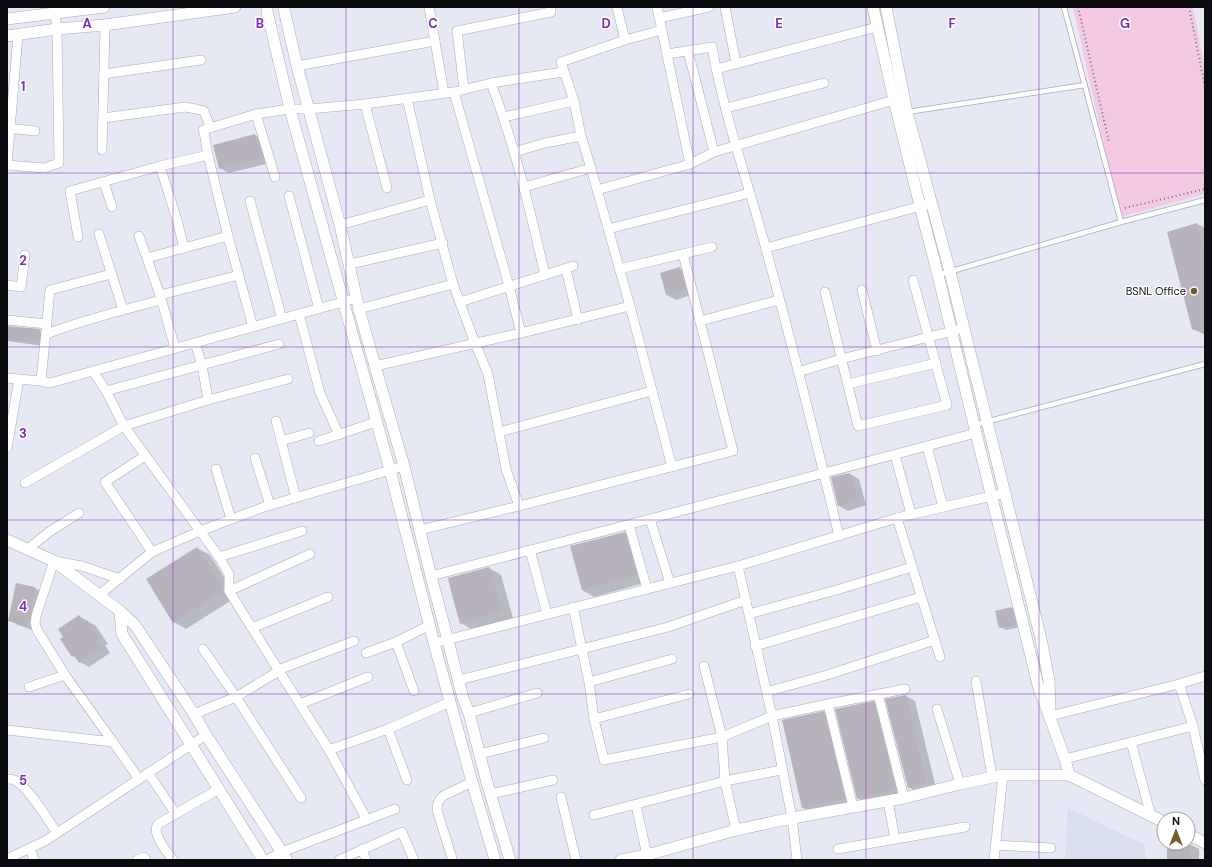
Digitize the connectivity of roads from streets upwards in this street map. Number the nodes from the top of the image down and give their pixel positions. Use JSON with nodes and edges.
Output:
{"nodes":[{"id":1,"x":104,"y":7,"type":"edge"},
{"id":2,"x":234,"y":7,"type":"edge"},
{"id":3,"x":429,"y":7,"type":"edge"},
{"id":4,"x":550,"y":7,"type":"edge"},
{"id":5,"x":617,"y":7,"type":"edge"},
{"id":6,"x":657,"y":7,"type":"edge"},
{"id":7,"x":709,"y":7,"type":"edge"},
{"id":8,"x":725,"y":7,"type":"edge"},
{"id":9,"x":873,"y":7,"type":"edge"},
{"id":10,"x":886,"y":7,"type":"edge"},
{"id":11,"x":285,"y":8,"type":"edge"},
{"id":12,"x":264,"y":9,"type":"edge"},
{"id":13,"x":55,"y":10,"type":"edge"},
{"id":14,"x":659,"y":18,"type":"junction"},
{"id":15,"x":7,"y":19,"type":"edge"},
{"id":16,"x":105,"y":25,"type":"junction"},
{"id":17,"x":877,"y":27,"type":"junction"},
{"id":18,"x":57,"y":29,"type":"junction"},
{"id":19,"x":662,"y":30,"type":"junction"},
{"id":20,"x":12,"y":35,"type":"edge"},
{"id":21,"x":625,"y":40,"type":"junction"},
{"id":22,"x":435,"y":41,"type":"junction"},
{"id":23,"x":688,"y":51,"type":"junction"},
{"id":24,"x":667,"y":54,"type":"junction"},
{"id":25,"x":201,"y":60,"type":"dead end"},
{"id":26,"x":736,"y":63,"type":"junction"},
{"id":27,"x":297,"y":66,"type":"junction"},
{"id":28,"x":716,"y":69,"type":"junction"},
{"id":29,"x":563,"y":72,"type":"junction"},
{"id":30,"x":104,"y":74,"type":"junction"},
{"id":31,"x":491,"y":83,"type":"junction"},
{"id":32,"x":824,"y":83,"type":"dead end"},
{"id":33,"x":459,"y":91,"type":"junction"},
{"id":34,"x":444,"y":93,"type":"junction"},
{"id":35,"x":407,"y":98,"type":"junction"},
{"id":36,"x":894,"y":100,"type":"junction"},
{"id":37,"x":574,"y":101,"type":"junction"},
{"id":38,"x":365,"y":104,"type":"junction"},
{"id":39,"x":726,"y":108,"type":"junction"},
{"id":40,"x":290,"y":109,"type":"junction"},
{"id":41,"x":309,"y":109,"type":"junction"},
{"id":42,"x":902,"y":113,"type":"junction"},
{"id":43,"x":256,"y":114,"type":"junction"},
{"id":44,"x":504,"y":117,"type":"junction"},
{"id":45,"x":103,"y":118,"type":"junction"},
{"id":46,"x":8,"y":128,"type":"edge"},
{"id":47,"x":210,"y":128,"type":"junction"},
{"id":48,"x":35,"y":131,"type":"dead end"},
{"id":49,"x":581,"y":136,"type":"junction"},
{"id":50,"x":736,"y":146,"type":"junction"},
{"id":51,"x":102,"y":150,"type":"dead end"},
{"id":52,"x":514,"y":152,"type":"junction"},
{"id":53,"x":714,"y":152,"type":"junction"},
{"id":54,"x":208,"y":155,"type":"junction"},
{"id":55,"x":690,"y":164,"type":"junction"},
{"id":56,"x":7,"y":165,"type":"edge"},
{"id":57,"x":160,"y":166,"type":"junction"},
{"id":58,"x":591,"y":168,"type":"junction"},
{"id":59,"x":274,"y":177,"type":"dead end"},
{"id":60,"x":104,"y":182,"type":"junction"},
{"id":61,"x":524,"y":187,"type":"junction"},
{"id":62,"x":388,"y":188,"type":"dead end"},
{"id":63,"x":597,"y":190,"type":"junction"},
{"id":64,"x":750,"y":194,"type":"junction"},
{"id":65,"x":289,"y":196,"type":"dead end"},
{"id":66,"x":250,"y":200,"type":"dead end"},
{"id":67,"x":430,"y":200,"type":"junction"},
{"id":68,"x":932,"y":203,"type":"junction"},
{"id":69,"x":920,"y":206,"type":"junction"},
{"id":70,"x":112,"y":207,"type":"dead end"},
{"id":71,"x":340,"y":225,"type":"junction"},
{"id":72,"x":608,"y":229,"type":"junction"},
{"id":73,"x":99,"y":234,"type":"dead end"},
{"id":74,"x":139,"y":236,"type":"dead end"},
{"id":75,"x":228,"y":236,"type":"junction"},
{"id":76,"x":78,"y":237,"type":"dead end"},
{"id":77,"x":442,"y":243,"type":"junction"},
{"id":78,"x":712,"y":247,"type":"dead end"},
{"id":79,"x":184,"y":248,"type":"junction"},
{"id":80,"x":766,"y":248,"type":"junction"},
{"id":81,"x":683,"y":254,"type":"junction"},
{"id":82,"x":25,"y":255,"type":"dead end"},
{"id":83,"x":147,"y":258,"type":"junction"},
{"id":84,"x":350,"y":264,"type":"junction"},
{"id":85,"x":620,"y":269,"type":"junction"},
{"id":86,"x":111,"y":274,"type":"junction"},
{"id":87,"x":239,"y":275,"type":"junction"},
{"id":88,"x":545,"y":275,"type":"junction"},
{"id":89,"x":913,"y":280,"type":"dead end"},
{"id":90,"x":454,"y":284,"type":"junction"},
{"id":91,"x":7,"y":285,"type":"edge"},
{"id":92,"x":509,"y":286,"type":"junction"},
{"id":93,"x":862,"y":290,"type":"dead end"},
{"id":94,"x":825,"y":292,"type":"dead end"},
{"id":95,"x":161,"y":298,"type":"junction"},
{"id":96,"x":357,"y":298,"type":"junction"},
{"id":97,"x":779,"y":300,"type":"junction"},
{"id":98,"x":343,"y":301,"type":"junction"},
{"id":99,"x":460,"y":302,"type":"junction"},
{"id":100,"x":630,"y":306,"type":"junction"},
{"id":101,"x":319,"y":309,"type":"junction"},
{"id":102,"x":360,"y":309,"type":"junction"},
{"id":103,"x":123,"y":310,"type":"junction"},
{"id":104,"x":299,"y":314,"type":"junction"},
{"id":105,"x":282,"y":319,"type":"junction"},
{"id":106,"x":7,"y":320,"type":"edge"},
{"id":107,"x":578,"y":320,"type":"junction"},
{"id":108,"x":700,"y":321,"type":"junction"},
{"id":109,"x":253,"y":327,"type":"junction"},
{"id":110,"x":47,"y":329,"type":"junction"},
{"id":111,"x":964,"y":329,"type":"junction"},
{"id":112,"x":952,"y":332,"type":"junction"},
{"id":113,"x":521,"y":333,"type":"junction"},
{"id":114,"x":928,"y":338,"type":"junction"},
{"id":115,"x":195,"y":343,"type":"junction"},
{"id":116,"x":475,"y":343,"type":"junction"},
{"id":117,"x":279,"y":344,"type":"dead end"},
{"id":118,"x":175,"y":348,"type":"junction"},
{"id":119,"x":877,"y":351,"type":"junction"},
{"id":120,"x":841,"y":359,"type":"junction"},
{"id":121,"x":936,"y":363,"type":"junction"},
{"id":122,"x":202,"y":365,"type":"junction"},
{"id":123,"x":375,"y":366,"type":"junction"},
{"id":124,"x":93,"y":371,"type":"junction"},
{"id":125,"x":798,"y":372,"type":"junction"},
{"id":126,"x":7,"y":378,"type":"edge"},
{"id":127,"x":19,"y":379,"type":"junction"},
{"id":128,"x":288,"y":379,"type":"dead end"},
{"id":129,"x":41,"y":381,"type":"junction"},
{"id":130,"x":848,"y":384,"type":"junction"},
{"id":131,"x":106,"y":391,"type":"junction"},
{"id":132,"x":652,"y":391,"type":"junction"},
{"id":133,"x":208,"y":400,"type":"junction"},
{"id":134,"x":276,"y":421,"type":"dead end"},
{"id":135,"x":376,"y":422,"type":"junction"},
{"id":136,"x":124,"y":426,"type":"junction"},
{"id":137,"x":975,"y":429,"type":"junction"},
{"id":138,"x":499,"y":432,"type":"junction"},
{"id":139,"x":309,"y":433,"type":"dead end"},
{"id":140,"x":339,"y":435,"type":"junction"},
{"id":141,"x":281,"y":441,"type":"junction"},
{"id":142,"x":319,"y":441,"type":"dead end"},
{"id":143,"x":927,"y":446,"type":"junction"},
{"id":144,"x":7,"y":448,"type":"edge"},
{"id":145,"x":895,"y":455,"type":"junction"},
{"id":146,"x":146,"y":456,"type":"junction"},
{"id":147,"x":255,"y":458,"type":"dead end"},
{"id":148,"x":404,"y":466,"type":"junction"},
{"id":149,"x":672,"y":467,"type":"junction"},
{"id":150,"x":216,"y":468,"type":"dead end"},
{"id":151,"x":390,"y":470,"type":"junction"},
{"id":152,"x":824,"y":474,"type":"junction"},
{"id":153,"x":24,"y":483,"type":"dead end"},
{"id":154,"x":1006,"y":493,"type":"junction"},
{"id":155,"x":991,"y":496,"type":"junction"},
{"id":156,"x":296,"y":498,"type":"junction"},
{"id":157,"x":270,"y":505,"type":"junction"},
{"id":158,"x":520,"y":506,"type":"junction"},
{"id":159,"x":942,"y":506,"type":"junction"},
{"id":160,"x":79,"y":513,"type":"dead end"},
{"id":161,"x":911,"y":514,"type":"junction"},
{"id":162,"x":897,"y":518,"type":"junction"},
{"id":163,"x":232,"y":519,"type":"junction"},
{"id":164,"x":650,"y":519,"type":"junction"},
{"id":165,"x":629,"y":525,"type":"junction"},
{"id":166,"x":420,"y":530,"type":"junction"},
{"id":167,"x":200,"y":531,"type":"junction"},
{"id":168,"x":302,"y":531,"type":"dead end"},
{"id":169,"x":839,"y":536,"type":"junction"},
{"id":170,"x":7,"y":540,"type":"edge"},
{"id":171,"x":28,"y":549,"type":"junction"},
{"id":172,"x":530,"y":550,"type":"junction"},
{"id":173,"x":152,"y":552,"type":"junction"},
{"id":174,"x":310,"y":554,"type":"dead end"},
{"id":175,"x":219,"y":557,"type":"junction"},
{"id":176,"x":54,"y":561,"type":"junction"},
{"id":177,"x":738,"y":566,"type":"junction"},
{"id":178,"x":912,"y":567,"type":"junction"},
{"id":179,"x":431,"y":576,"type":"junction"},
{"id":180,"x":120,"y":578,"type":"junction"},
{"id":181,"x":670,"y":583,"type":"junction"},
{"id":182,"x":647,"y":589,"type":"junction"},
{"id":183,"x":229,"y":591,"type":"junction"},
{"id":184,"x":99,"y":595,"type":"junction"},
{"id":185,"x":328,"y":597,"type":"dead end"},
{"id":186,"x":921,"y":597,"type":"junction"},
{"id":187,"x":746,"y":600,"type":"junction"},
{"id":188,"x":573,"y":607,"type":"junction"},
{"id":189,"x":120,"y":610,"type":"junction"},
{"id":190,"x":548,"y":614,"type":"junction"},
{"id":191,"x":749,"y":614,"type":"junction"},
{"id":192,"x":430,"y":625,"type":"junction"},
{"id":193,"x":252,"y":628,"type":"junction"},
{"id":194,"x":448,"y":639,"type":"junction"},
{"id":195,"x":936,"y":640,"type":"junction"},
{"id":196,"x":354,"y":641,"type":"dead end"},
{"id":197,"x":396,"y":642,"type":"junction"},
{"id":198,"x":434,"y":643,"type":"junction"},
{"id":199,"x":755,"y":646,"type":"junction"},
{"id":200,"x":204,"y":649,"type":"dead end"},
{"id":201,"x":581,"y":649,"type":"junction"},
{"id":202,"x":366,"y":653,"type":"dead end"},
{"id":203,"x":940,"y":657,"type":"dead end"},
{"id":204,"x":672,"y":659,"type":"dead end"},
{"id":205,"x":704,"y":666,"type":"dead end"},
{"id":206,"x":278,"y":671,"type":"junction"},
{"id":207,"x":65,"y":675,"type":"junction"},
{"id":208,"x":1205,"y":676,"type":"edge"},
{"id":209,"x":368,"y":677,"type":"dead end"},
{"id":210,"x":459,"y":680,"type":"junction"},
{"id":211,"x":976,"y":681,"type":"dead end"},
{"id":212,"x":589,"y":682,"type":"junction"},
{"id":213,"x":1179,"y":684,"type":"junction"},
{"id":214,"x":29,"y":687,"type":"dead end"},
{"id":215,"x":905,"y":689,"type":"dead end"},
{"id":216,"x":414,"y":691,"type":"dead end"},
{"id":217,"x":766,"y":692,"type":"junction"},
{"id":218,"x":537,"y":693,"type":"dead end"},
{"id":219,"x":689,"y":694,"type":"dead end"},
{"id":220,"x":878,"y":694,"type":"junction"},
{"id":221,"x":236,"y":697,"type":"junction"},
{"id":222,"x":450,"y":702,"type":"junction"},
{"id":223,"x":300,"y":704,"type":"junction"},
{"id":224,"x":828,"y":704,"type":"junction"},
{"id":225,"x":937,"y":709,"type":"dead end"},
{"id":226,"x":469,"y":713,"type":"junction"},
{"id":227,"x":194,"y":714,"type":"junction"},
{"id":228,"x":772,"y":716,"type":"junction"},
{"id":229,"x":1050,"y":716,"type":"junction"},
{"id":230,"x":594,"y":719,"type":"junction"},
{"id":231,"x":1193,"y":726,"type":"junction"},
{"id":232,"x":388,"y":729,"type":"junction"},
{"id":233,"x":7,"y":730,"type":"edge"},
{"id":234,"x":206,"y":736,"type":"junction"},
{"id":235,"x":722,"y":737,"type":"junction"},
{"id":236,"x":544,"y":738,"type":"dead end"},
{"id":237,"x":113,"y":742,"type":"junction"},
{"id":238,"x":1131,"y":742,"type":"junction"},
{"id":239,"x":192,"y":745,"type":"junction"},
{"id":240,"x":329,"y":750,"type":"junction"},
{"id":241,"x":480,"y":754,"type":"junction"},
{"id":242,"x":1065,"y":759,"type":"junction"},
{"id":243,"x":781,"y":770,"type":"junction"},
{"id":244,"x":148,"y":773,"type":"junction"},
{"id":245,"x":1069,"y":775,"type":"junction"},
{"id":246,"x":998,"y":776,"type":"junction"},
{"id":247,"x":7,"y":779,"type":"edge"},
{"id":248,"x":139,"y":779,"type":"junction"},
{"id":249,"x":407,"y":780,"type":"dead end"},
{"id":250,"x":553,"y":780,"type":"dead end"},
{"id":251,"x":1205,"y":780,"type":"edge"},
{"id":252,"x":725,"y":781,"type":"junction"},
{"id":253,"x":472,"y":782,"type":"junction"},
{"id":254,"x":960,"y":784,"type":"junction"},
{"id":255,"x":219,"y":789,"type":"junction"},
{"id":256,"x":491,"y":794,"type":"junction"},
{"id":257,"x":561,"y":797,"type":"dead end"},
{"id":258,"x":301,"y":798,"type":"dead end"},
{"id":259,"x":904,"y":798,"type":"junction"},
{"id":260,"x":888,"y":801,"type":"junction"},
{"id":261,"x":636,"y":805,"type":"junction"},
{"id":262,"x":853,"y":807,"type":"junction"},
{"id":263,"x":395,"y":809,"type":"dead end"},
{"id":264,"x":176,"y":814,"type":"junction"},
{"id":265,"x":594,"y":815,"type":"dead end"},
{"id":266,"x":1151,"y":816,"type":"junction"},
{"id":267,"x":792,"y":818,"type":"junction"},
{"id":268,"x":1156,"y":818,"type":"edge"},
{"id":269,"x":367,"y":820,"type":"junction"},
{"id":270,"x":965,"y":827,"type":"dead end"},
{"id":271,"x":736,"y":830,"type":"junction"},
{"id":272,"x":57,"y":833,"type":"junction"},
{"id":273,"x":1196,"y":838,"type":"edge"},
{"id":274,"x":895,"y":840,"type":"junction"},
{"id":275,"x":1205,"y":843,"type":"edge"},
{"id":276,"x":995,"y":845,"type":"junction"},
{"id":277,"x":30,"y":848,"type":"junction"},
{"id":278,"x":1051,"y":848,"type":"dead end"},
{"id":279,"x":362,"y":849,"type":"junction"},
{"id":280,"x":838,"y":849,"type":"dead end"},
{"id":281,"x":284,"y":856,"type":"edge"},
{"id":282,"x":648,"y":857,"type":"edge"},
{"id":283,"x":452,"y":858,"type":"dead end"},
{"id":284,"x":7,"y":859,"type":"edge"},
{"id":285,"x":34,"y":860,"type":"edge"},
{"id":286,"x":137,"y":860,"type":"edge"},
{"id":287,"x":146,"y":860,"type":"edge"},
{"id":288,"x":173,"y":860,"type":"edge"},
{"id":289,"x":263,"y":860,"type":"edge"},
{"id":290,"x":267,"y":860,"type":"edge"},
{"id":291,"x":339,"y":860,"type":"edge"},
{"id":292,"x":366,"y":860,"type":"edge"},
{"id":293,"x":414,"y":860,"type":"edge"},
{"id":294,"x":495,"y":860,"type":"edge"},
{"id":295,"x":510,"y":860,"type":"edge"},
{"id":296,"x":576,"y":860,"type":"edge"},
{"id":297,"x":622,"y":860,"type":"edge"},
{"id":298,"x":797,"y":860,"type":"edge"},
{"id":299,"x":994,"y":860,"type":"edge"}],
"edges":[{"from":1,"to":13,"type":"street"},
{"from":2,"to":16,"type":"street"},
{"from":3,"to":22,"type":"street"},
{"from":4,"to":33,"type":"street"},
{"from":5,"to":21,"type":"street"},
{"from":6,"to":14,"type":"street"},
{"from":7,"to":14,"type":"street"},
{"from":8,"to":26,"type":"street"},
{"from":9,"to":17,"type":"street"},
{"from":10,"to":42,"type":"street"},
{"from":11,"to":12,"type":"street"},
{"from":11,"to":27,"type":"street"},
{"from":12,"to":40,"type":"street"},
{"from":13,"to":15,"type":"street"},
{"from":13,"to":18,"type":"street"},
{"from":14,"to":19,"type":"street"},
{"from":16,"to":18,"type":"street"},
{"from":16,"to":30,"type":"street"},
{"from":17,"to":26,"type":"street"},
{"from":17,"to":36,"type":"street"},
{"from":18,"to":20,"type":"street"},
{"from":18,"to":56,"type":"street"},
{"from":19,"to":21,"type":"street"},
{"from":19,"to":24,"type":"street"},
{"from":20,"to":46,"type":"street"},
{"from":21,"to":29,"type":"street"},
{"from":22,"to":27,"type":"street"},
{"from":22,"to":34,"type":"street"},
{"from":23,"to":24,"type":"street"},
{"from":23,"to":28,"type":"street"},
{"from":23,"to":53,"type":"street"},
{"from":24,"to":55,"type":"street"},
{"from":25,"to":30,"type":"street"},
{"from":26,"to":28,"type":"street"},
{"from":27,"to":41,"type":"street"},
{"from":28,"to":39,"type":"street"},
{"from":29,"to":31,"type":"street"},
{"from":29,"to":37,"type":"street"},
{"from":30,"to":45,"type":"street"},
{"from":31,"to":33,"type":"street"},
{"from":31,"to":44,"type":"street"},
{"from":32,"to":39,"type":"street"},
{"from":33,"to":34,"type":"street"},
{"from":33,"to":92,"type":"street"},
{"from":34,"to":35,"type":"street"},
{"from":35,"to":38,"type":"street"},
{"from":35,"to":67,"type":"street"},
{"from":36,"to":42,"type":"street"},
{"from":36,"to":50,"type":"street"},
{"from":37,"to":44,"type":"street"},
{"from":37,"to":49,"type":"street"},
{"from":38,"to":41,"type":"street"},
{"from":38,"to":62,"type":"street"},
{"from":39,"to":50,"type":"street"},
{"from":40,"to":41,"type":"street"},
{"from":40,"to":43,"type":"street"},
{"from":40,"to":98,"type":"street"},
{"from":41,"to":71,"type":"street"},
{"from":42,"to":68,"type":"street"},
{"from":42,"to":69,"type":"street"},
{"from":43,"to":47,"type":"street"},
{"from":43,"to":59,"type":"street"},
{"from":44,"to":52,"type":"street"},
{"from":45,"to":47,"type":"street"},
{"from":45,"to":51,"type":"street"},
{"from":46,"to":48,"type":"street"},
{"from":46,"to":56,"type":"street"},
{"from":47,"to":54,"type":"street"},
{"from":49,"to":52,"type":"street"},
{"from":49,"to":58,"type":"street"},
{"from":50,"to":53,"type":"street"},
{"from":50,"to":64,"type":"street"},
{"from":52,"to":61,"type":"street"},
{"from":53,"to":55,"type":"street"},
{"from":54,"to":57,"type":"street"},
{"from":54,"to":75,"type":"street"},
{"from":55,"to":63,"type":"street"},
{"from":57,"to":60,"type":"street"},
{"from":57,"to":79,"type":"street"},
{"from":58,"to":61,"type":"street"},
{"from":58,"to":63,"type":"street"},
{"from":60,"to":70,"type":"street"},
{"from":60,"to":76,"type":"street"},
{"from":61,"to":88,"type":"street"},
{"from":63,"to":72,"type":"street"},
{"from":64,"to":72,"type":"street"},
{"from":64,"to":80,"type":"street"},
{"from":65,"to":101,"type":"street"},
{"from":66,"to":105,"type":"street"},
{"from":67,"to":71,"type":"street"},
{"from":67,"to":77,"type":"street"},
{"from":68,"to":69,"type":"street"},
{"from":68,"to":111,"type":"street"},
{"from":69,"to":80,"type":"street"},
{"from":69,"to":112,"type":"street"},
{"from":71,"to":84,"type":"street"},
{"from":72,"to":85,"type":"street"},
{"from":73,"to":86,"type":"street"},
{"from":74,"to":83,"type":"street"},
{"from":75,"to":79,"type":"street"},
{"from":75,"to":87,"type":"street"},
{"from":77,"to":84,"type":"street"},
{"from":77,"to":90,"type":"street"},
{"from":78,"to":81,"type":"street"},
{"from":79,"to":83,"type":"street"},
{"from":80,"to":97,"type":"street"},
{"from":81,"to":85,"type":"street"},
{"from":81,"to":108,"type":"street"},
{"from":82,"to":91,"type":"street"},
{"from":83,"to":95,"type":"street"},
{"from":84,"to":96,"type":"street"},
{"from":85,"to":100,"type":"street"},
{"from":86,"to":103,"type":"street"},
{"from":86,"to":110,"type":"street"},
{"from":87,"to":95,"type":"street"},
{"from":87,"to":109,"type":"street"},
{"from":88,"to":92,"type":"street"},
{"from":88,"to":107,"type":"street"},
{"from":89,"to":114,"type":"street"},
{"from":90,"to":99,"type":"street"},
{"from":90,"to":102,"type":"street"},
{"from":92,"to":99,"type":"street"},
{"from":92,"to":113,"type":"street"},
{"from":93,"to":119,"type":"street"},
{"from":94,"to":120,"type":"street"},
{"from":95,"to":103,"type":"street"},
{"from":95,"to":118,"type":"street"},
{"from":96,"to":98,"type":"street"},
{"from":96,"to":102,"type":"street"},
{"from":97,"to":108,"type":"street"},
{"from":97,"to":125,"type":"street"},
{"from":98,"to":101,"type":"street"},
{"from":98,"to":135,"type":"street"},
{"from":99,"to":116,"type":"street"},
{"from":100,"to":107,"type":"street"},
{"from":100,"to":132,"type":"street"},
{"from":101,"to":104,"type":"street"},
{"from":102,"to":123,"type":"street"},
{"from":103,"to":110,"type":"street"},
{"from":104,"to":105,"type":"street"},
{"from":104,"to":140,"type":"street"},
{"from":105,"to":109,"type":"street"},
{"from":106,"to":110,"type":"street"},
{"from":107,"to":113,"type":"street"},
{"from":108,"to":149,"type":"street"},
{"from":109,"to":115,"type":"street"},
{"from":110,"to":129,"type":"street"},
{"from":111,"to":112,"type":"street"},
{"from":111,"to":154,"type":"street"},
{"from":112,"to":114,"type":"street"},
{"from":112,"to":137,"type":"street"},
{"from":113,"to":116,"type":"street"},
{"from":114,"to":119,"type":"street"},
{"from":114,"to":121,"type":"street"},
{"from":115,"to":118,"type":"street"},
{"from":115,"to":122,"type":"street"},
{"from":116,"to":123,"type":"street"},
{"from":116,"to":138,"type":"street"},
{"from":117,"to":122,"type":"street"},
{"from":118,"to":124,"type":"street"},
{"from":119,"to":120,"type":"street"},
{"from":120,"to":125,"type":"street"},
{"from":120,"to":130,"type":"street"},
{"from":121,"to":130,"type":"street"},
{"from":121,"to":130,"type":"street"},
{"from":122,"to":131,"type":"street"},
{"from":122,"to":133,"type":"street"},
{"from":123,"to":148,"type":"street"},
{"from":124,"to":129,"type":"street"},
{"from":124,"to":131,"type":"street"},
{"from":125,"to":152,"type":"street"},
{"from":126,"to":127,"type":"street"},
{"from":127,"to":129,"type":"street"},
{"from":127,"to":144,"type":"street"},
{"from":128,"to":133,"type":"street"},
{"from":131,"to":136,"type":"street"},
{"from":132,"to":138,"type":"street"},
{"from":132,"to":149,"type":"street"},
{"from":133,"to":136,"type":"street"},
{"from":134,"to":141,"type":"street"},
{"from":135,"to":140,"type":"street"},
{"from":135,"to":151,"type":"street"},
{"from":136,"to":146,"type":"street"},
{"from":136,"to":153,"type":"street"},
{"from":137,"to":143,"type":"street"},
{"from":137,"to":155,"type":"street"},
{"from":138,"to":158,"type":"street"},
{"from":139,"to":141,"type":"street"},
{"from":140,"to":142,"type":"street"},
{"from":141,"to":156,"type":"street"},
{"from":143,"to":145,"type":"street"},
{"from":143,"to":159,"type":"street"},
{"from":145,"to":152,"type":"street"},
{"from":145,"to":161,"type":"street"},
{"from":146,"to":167,"type":"street"},
{"from":146,"to":173,"type":"street"},
{"from":147,"to":157,"type":"street"},
{"from":148,"to":151,"type":"street"},
{"from":148,"to":166,"type":"street"},
{"from":149,"to":158,"type":"street"},
{"from":150,"to":163,"type":"street"},
{"from":151,"to":156,"type":"street"},
{"from":151,"to":192,"type":"street"},
{"from":152,"to":164,"type":"street"},
{"from":152,"to":169,"type":"street"},
{"from":154,"to":155,"type":"street"},
{"from":154,"to":229,"type":"street"},
{"from":155,"to":159,"type":"street"},
{"from":155,"to":229,"type":"street"},
{"from":156,"to":157,"type":"street"},
{"from":157,"to":163,"type":"street"},
{"from":158,"to":166,"type":"street"},
{"from":159,"to":161,"type":"street"},
{"from":160,"to":171,"type":"street"},
{"from":161,"to":162,"type":"street"},
{"from":162,"to":169,"type":"street"},
{"from":162,"to":178,"type":"street"},
{"from":163,"to":167,"type":"street"},
{"from":164,"to":165,"type":"street"},
{"from":164,"to":181,"type":"street"},
{"from":165,"to":172,"type":"street"},
{"from":165,"to":182,"type":"street"},
{"from":166,"to":179,"type":"street"},
{"from":167,"to":173,"type":"street"},
{"from":167,"to":175,"type":"street"},
{"from":168,"to":175,"type":"street"},
{"from":169,"to":177,"type":"street"},
{"from":170,"to":171,"type":"street"},
{"from":171,"to":176,"type":"street"},
{"from":172,"to":179,"type":"street"},
{"from":172,"to":190,"type":"street"},
{"from":173,"to":180,"type":"street"},
{"from":174,"to":183,"type":"street"},
{"from":175,"to":183,"type":"street"},
{"from":176,"to":180,"type":"street"},
{"from":176,"to":184,"type":"street"},
{"from":176,"to":207,"type":"street"},
{"from":177,"to":181,"type":"street"},
{"from":177,"to":187,"type":"street"},
{"from":178,"to":186,"type":"street"},
{"from":178,"to":191,"type":"street"},
{"from":179,"to":194,"type":"street"},
{"from":180,"to":184,"type":"street"},
{"from":181,"to":182,"type":"street"},
{"from":182,"to":188,"type":"street"},
{"from":183,"to":193,"type":"street"},
{"from":184,"to":189,"type":"street"},
{"from":185,"to":193,"type":"street"},
{"from":186,"to":195,"type":"street"},
{"from":186,"to":199,"type":"street"},
{"from":187,"to":191,"type":"street"},
{"from":187,"to":201,"type":"street"},
{"from":188,"to":190,"type":"street"},
{"from":188,"to":201,"type":"street"},
{"from":189,"to":227,"type":"street"},
{"from":189,"to":239,"type":"street"},
{"from":190,"to":194,"type":"street"},
{"from":191,"to":199,"type":"street"},
{"from":192,"to":197,"type":"street"},
{"from":192,"to":198,"type":"street"},
{"from":193,"to":206,"type":"street"},
{"from":194,"to":198,"type":"street"},
{"from":194,"to":210,"type":"street"},
{"from":195,"to":203,"type":"street"},
{"from":195,"to":217,"type":"street"},
{"from":196,"to":206,"type":"street"},
{"from":197,"to":202,"type":"street"},
{"from":197,"to":216,"type":"street"},
{"from":198,"to":222,"type":"street"},
{"from":199,"to":217,"type":"street"},
{"from":200,"to":221,"type":"street"},
{"from":201,"to":210,"type":"street"},
{"from":201,"to":212,"type":"street"},
{"from":204,"to":212,"type":"street"},
{"from":205,"to":235,"type":"street"},
{"from":206,"to":221,"type":"street"},
{"from":206,"to":223,"type":"street"},
{"from":207,"to":214,"type":"street"},
{"from":207,"to":237,"type":"street"},
{"from":208,"to":213,"type":"street"},
{"from":209,"to":223,"type":"street"},
{"from":210,"to":226,"type":"street"},
{"from":211,"to":246,"type":"street"},
{"from":212,"to":230,"type":"street"},
{"from":213,"to":229,"type":"street"},
{"from":213,"to":231,"type":"street"},
{"from":215,"to":220,"type":"street"},
{"from":217,"to":228,"type":"street"},
{"from":218,"to":226,"type":"street"},
{"from":219,"to":230,"type":"street"},
{"from":220,"to":224,"type":"street"},
{"from":220,"to":259,"type":"street"},
{"from":221,"to":227,"type":"street"},
{"from":221,"to":258,"type":"street"},
{"from":222,"to":232,"type":"street"},
{"from":222,"to":253,"type":"street"},
{"from":223,"to":240,"type":"street"},
{"from":224,"to":228,"type":"street"},
{"from":224,"to":262,"type":"street"},
{"from":225,"to":254,"type":"street"},
{"from":226,"to":241,"type":"street"},
{"from":227,"to":234,"type":"street"},
{"from":228,"to":235,"type":"street"},
{"from":228,"to":243,"type":"street"},
{"from":229,"to":242,"type":"street"},
{"from":230,"to":235,"type":"street"},
{"from":231,"to":238,"type":"street"},
{"from":231,"to":251,"type":"street"},
{"from":232,"to":240,"type":"street"},
{"from":232,"to":249,"type":"street"},
{"from":233,"to":237,"type":"street"},
{"from":234,"to":239,"type":"street"},
{"from":234,"to":281,"type":"street"},
{"from":235,"to":252,"type":"street"},
{"from":236,"to":241,"type":"street"},
{"from":237,"to":248,"type":"street"},
{"from":238,"to":242,"type":"street"},
{"from":238,"to":266,"type":"street"},
{"from":239,"to":244,"type":"street"},
{"from":239,"to":255,"type":"street"},
{"from":240,"to":269,"type":"street"},
{"from":241,"to":256,"type":"street"},
{"from":242,"to":245,"type":"street"},
{"from":243,"to":252,"type":"street"},
{"from":243,"to":267,"type":"street"},
{"from":244,"to":248,"type":"street"},
{"from":244,"to":264,"type":"street"},
{"from":245,"to":246,"type":"street"},
{"from":245,"to":266,"type":"street"},
{"from":246,"to":254,"type":"street"},
{"from":246,"to":276,"type":"street"},
{"from":247,"to":272,"type":"street"},
{"from":248,"to":272,"type":"street"},
{"from":250,"to":256,"type":"street"},
{"from":252,"to":261,"type":"street"},
{"from":252,"to":271,"type":"street"},
{"from":253,"to":283,"type":"street"},
{"from":253,"to":294,"type":"street"},
{"from":254,"to":259,"type":"street"},
{"from":255,"to":264,"type":"street"},
{"from":255,"to":289,"type":"street"},
{"from":256,"to":295,"type":"street"},
{"from":257,"to":296,"type":"street"},
{"from":259,"to":260,"type":"street"},
{"from":260,"to":262,"type":"street"},
{"from":260,"to":274,"type":"street"},
{"from":261,"to":265,"type":"street"},
{"from":261,"to":282,"type":"street"},
{"from":262,"to":267,"type":"street"},
{"from":263,"to":269,"type":"street"},
{"from":264,"to":288,"type":"street"},
{"from":266,"to":268,"type":"street"},
{"from":267,"to":271,"type":"street"},
{"from":267,"to":298,"type":"street"},
{"from":269,"to":281,"type":"street"},
{"from":270,"to":274,"type":"street"},
{"from":271,"to":282,"type":"street"},
{"from":272,"to":277,"type":"street"},
{"from":273,"to":275,"type":"street"},
{"from":274,"to":280,"type":"street"},
{"from":276,"to":278,"type":"street"},
{"from":276,"to":299,"type":"street"},
{"from":277,"to":284,"type":"street"},
{"from":277,"to":285,"type":"street"},
{"from":279,"to":291,"type":"street"},
{"from":279,"to":292,"type":"street"},
{"from":279,"to":293,"type":"street"},
{"from":281,"to":290,"type":"street"},
{"from":282,"to":297,"type":"street"},
{"from":286,"to":287,"type":"street"}]}
